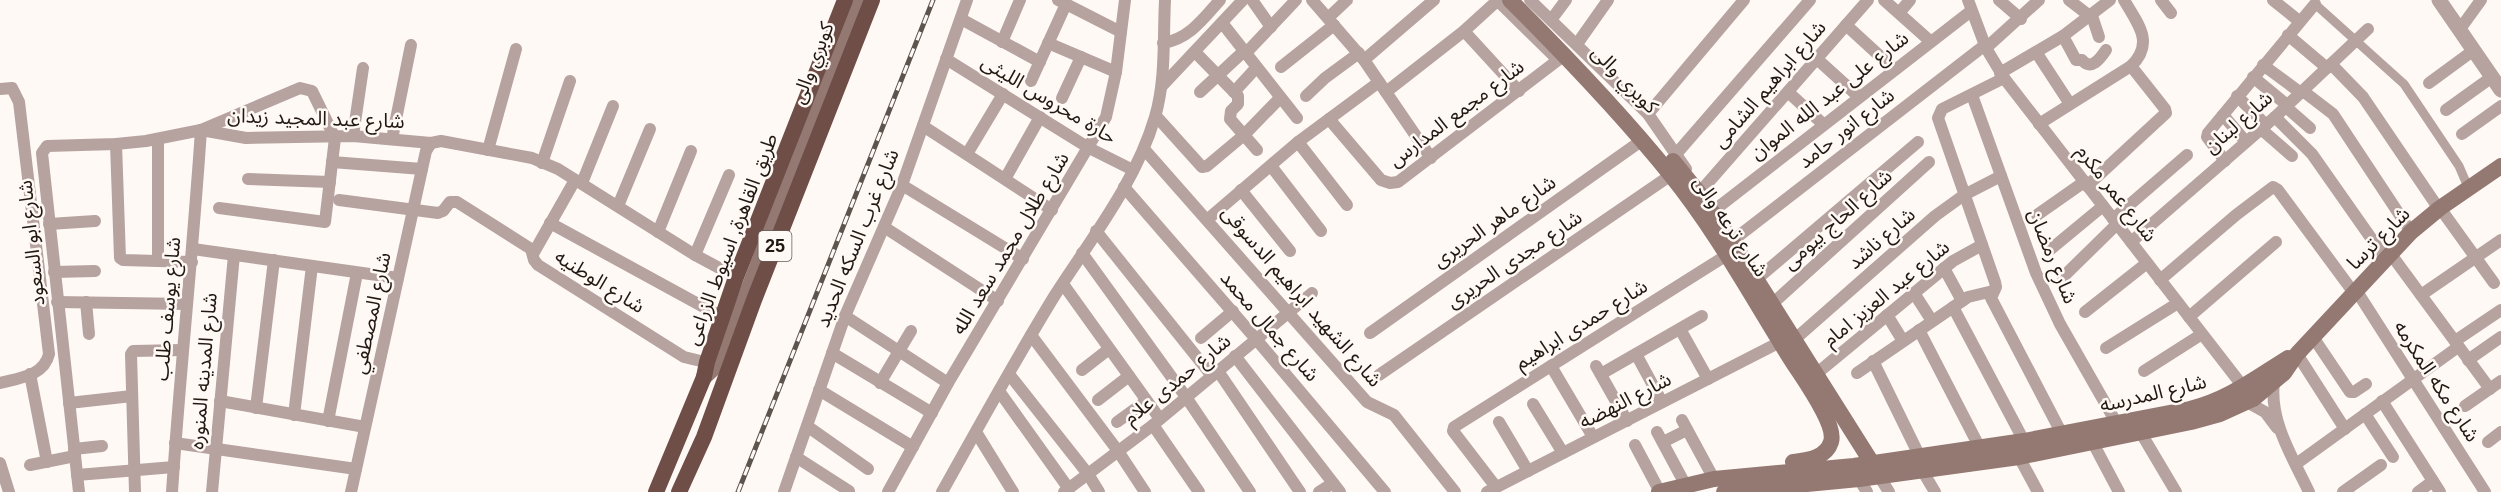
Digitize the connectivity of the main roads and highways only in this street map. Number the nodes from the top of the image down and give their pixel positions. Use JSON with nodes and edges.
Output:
{"nodes":[{"id":1,"x":845,"y":0,"type":"edge"},
{"id":2,"x":859,"y":0,"type":"edge"},
{"id":3,"x":866,"y":0,"type":"edge"},
{"id":4,"x":872,"y":0,"type":"edge"},
{"id":5,"x":1510,"y":0,"type":"edge"},
{"id":6,"x":1515,"y":0,"type":"edge"},
{"id":7,"x":827,"y":114,"type":"junction"},
{"id":8,"x":1628,"y":124,"type":"joint"},
{"id":9,"x":2501,"y":166,"type":"edge"},
{"id":10,"x":1700,"y":193,"type":"joint"},
{"id":11,"x":1729,"y":248,"type":"junction"},
{"id":12,"x":1787,"y":341,"type":"junction"},
{"id":13,"x":2297,"y":354,"type":"junction"},
{"id":14,"x":709,"y":368,"type":"junction"},
{"id":15,"x":2248,"y":396,"type":"junction"},
{"id":16,"x":2022,"y":449,"type":"junction"},
{"id":17,"x":1876,"y":470,"type":"junction"},
{"id":18,"x":1755,"y":474,"type":"junction"},
{"id":19,"x":1863,"y":486,"type":"edge"},
{"id":20,"x":1820,"y":487,"type":"edge"},
{"id":21,"x":1730,"y":488,"type":"edge"},
{"id":22,"x":1780,"y":489,"type":"edge"},
{"id":23,"x":656,"y":492,"type":"edge"},
{"id":24,"x":679,"y":492,"type":"edge"},
{"id":25,"x":1660,"y":492,"type":"edge"}],
"edges":[{"from":1,"to":14,"type":"highway","name":"طريق القاهرة, اسيوط الزراعى","number":"25"},
{"from":2,"to":14,"type":"main road","name":"كوبري والى"},
{"from":3,"to":7,"type":"main road","name":"كوبري والى"},
{"from":4,"to":7,"type":"highway","number":"25"},
{"from":5,"to":8,"type":"main road","name":"كوبري والى"},
{"from":6,"to":10,"type":"main road","name":"كوبري والى"},
{"from":7,"to":24,"type":"highway","number":"25"},
{"from":8,"to":11,"type":"main road","name":"شارع ترعه والى"},
{"from":9,"to":13,"type":"main road","name":"شارع ترسا"},
{"from":10,"to":11,"type":"main road","name":"شارع ترعه والى"},
{"from":11,"to":12,"type":"main road","name":"شارع ترعه والى"},
{"from":11,"to":12,"type":"main road","name":"شارع ترعه والى"},
{"from":12,"to":17,"type":"main road","name":"شارع ترعه والى"},
{"from":12,"to":18,"type":"main road","name":"شارع ترعه والى"},
{"from":13,"to":15,"type":"main road","name":"شارع المدرسه"},
{"from":13,"to":15,"type":"main road","name":"شارع المدرسه"},
{"from":14,"to":23,"type":"highway","name":"طريق القاهرة, اسيوط الزراعى","number":"25"},
{"from":15,"to":16,"type":"main road","name":"شارع المدرسه"},
{"from":15,"to":16,"type":"main road","name":"شارع المدرسه"},
{"from":16,"to":17,"type":"main road","name":"شارع المدرسه"},
{"from":17,"to":18,"type":"main road","name":"شارع المدرسه"},
{"from":17,"to":19,"type":"main road","name":"شارع المدرسه"},
{"from":18,"to":21,"type":"main road","name":"شارع المدرسه"},
{"from":19,"to":20,"type":"main road","name":"شارع المدرسه"},
{"from":20,"to":22,"type":"main road","name":"شارع المدرسه"},
{"from":21,"to":22,"type":"main road","name":"شارع المدرسه"},
{"from":21,"to":25,"type":"main road","name":"شارع المدرسه"}]}
